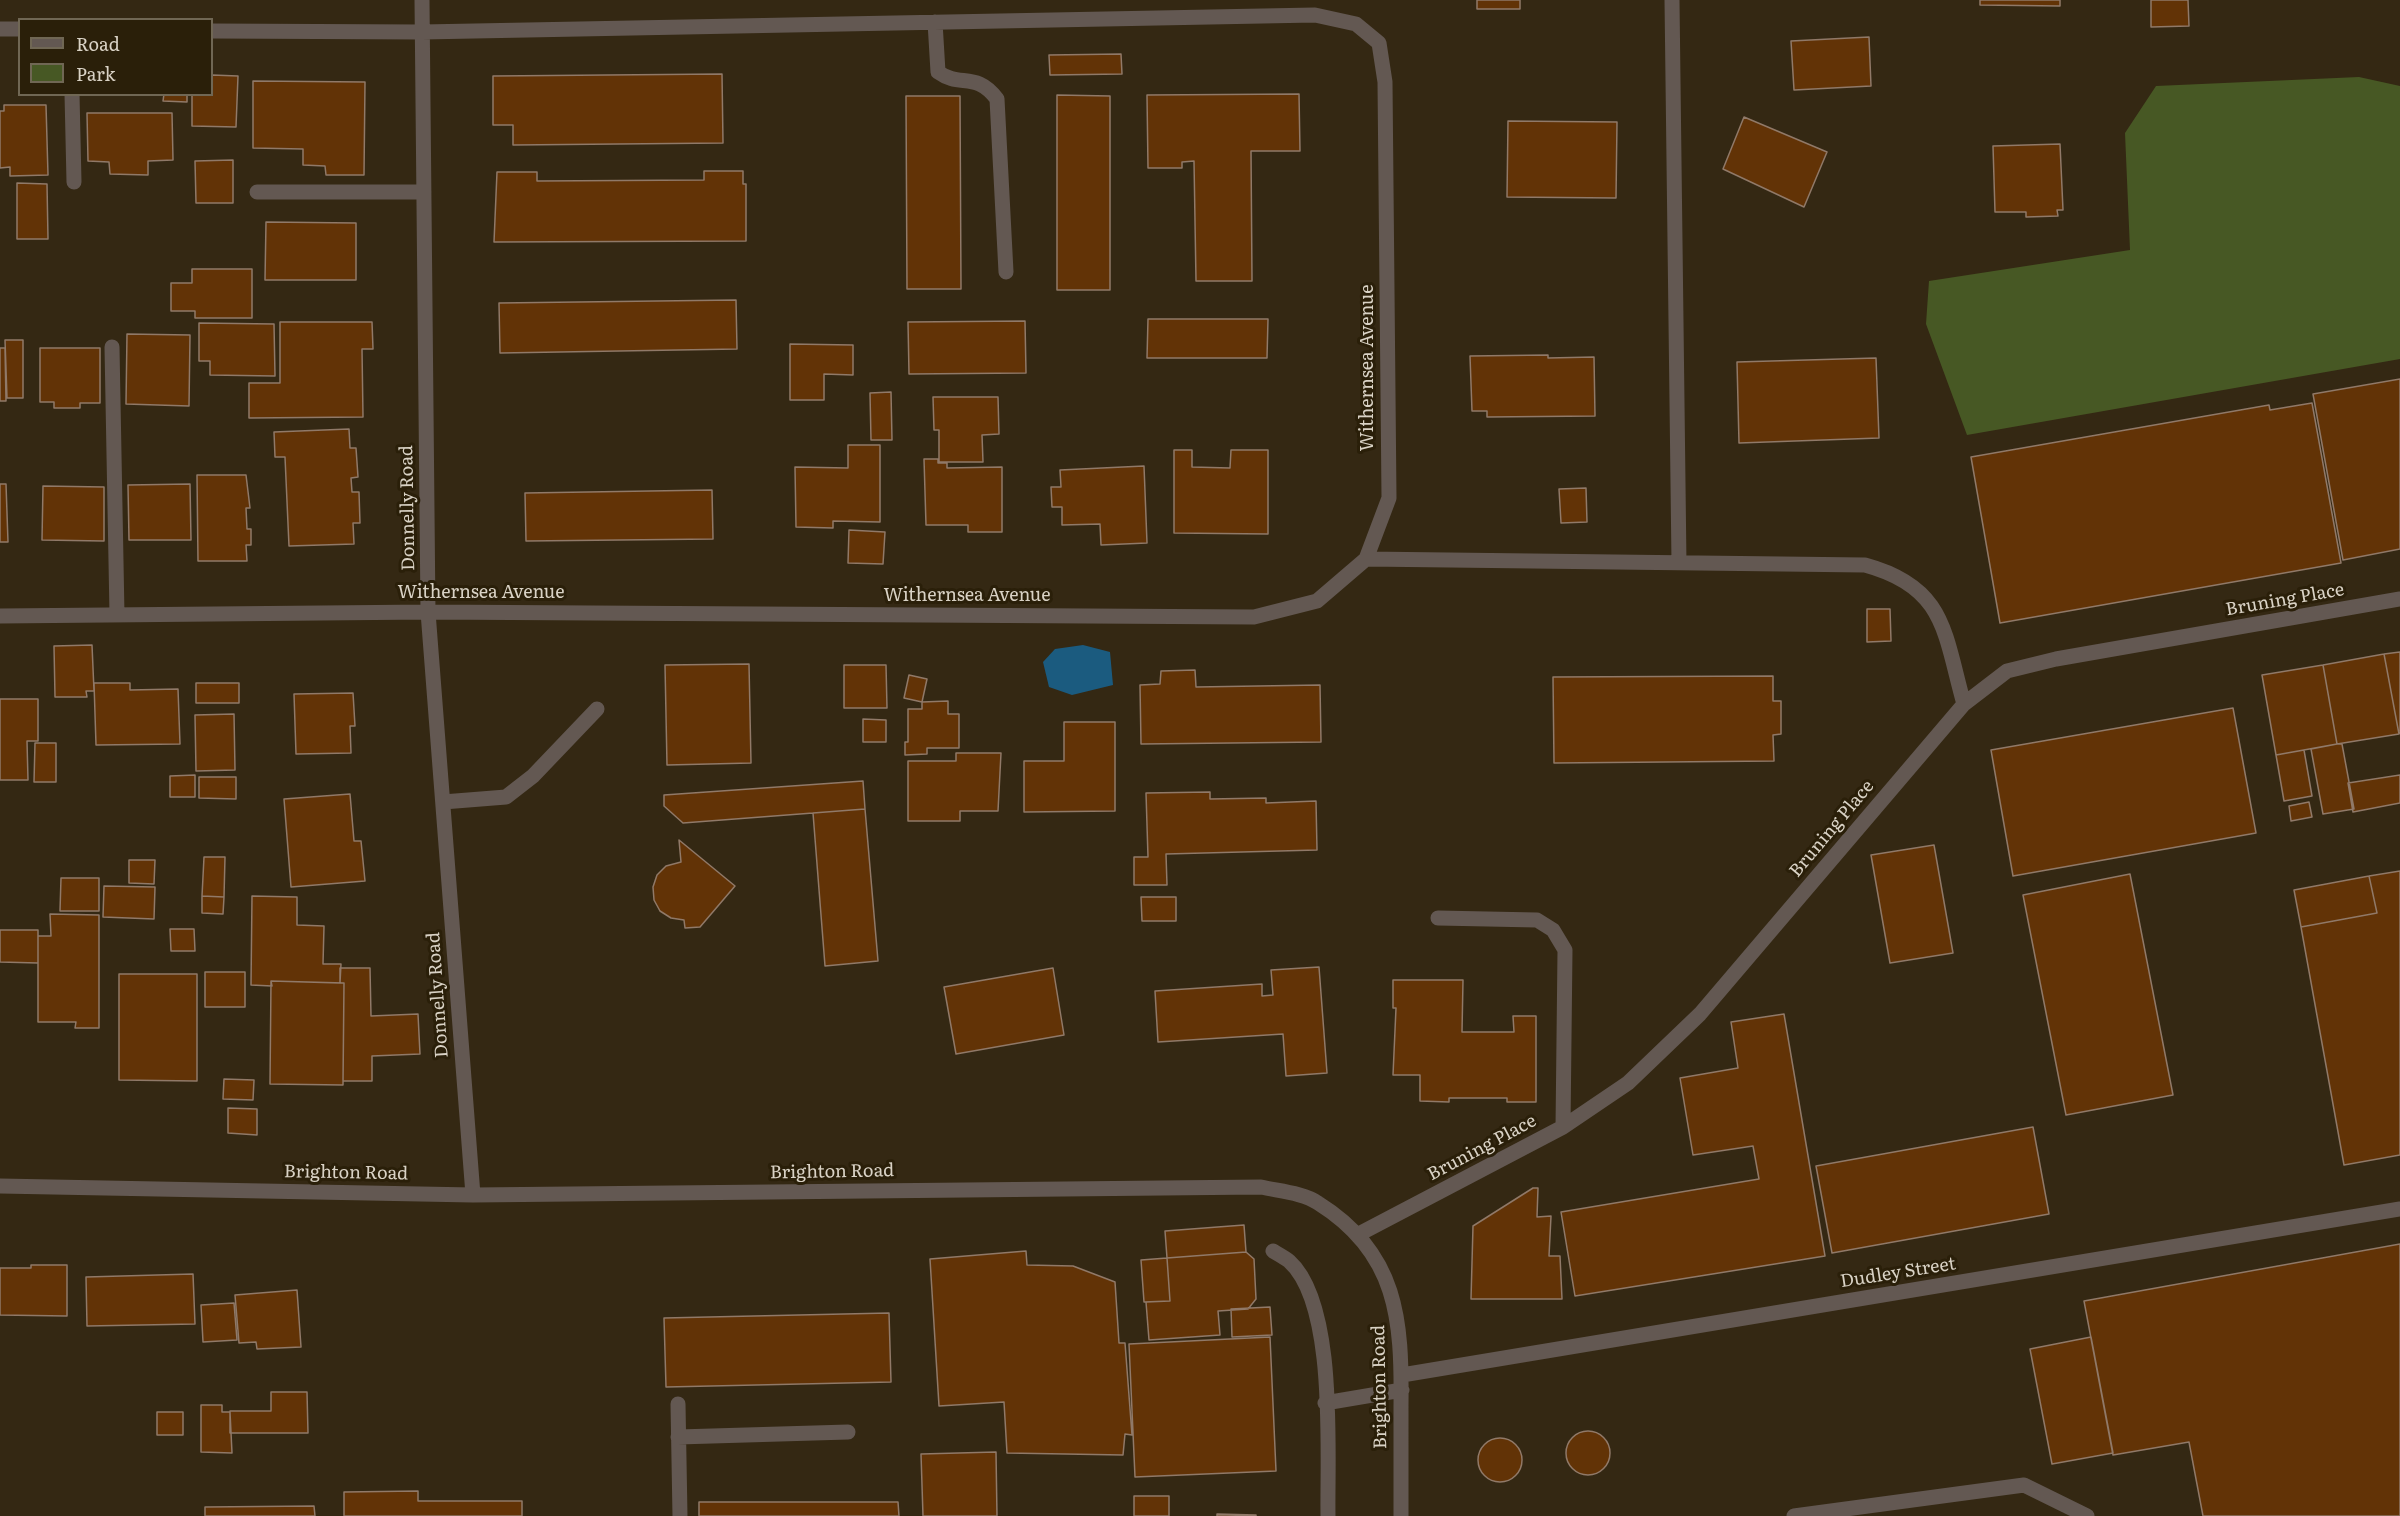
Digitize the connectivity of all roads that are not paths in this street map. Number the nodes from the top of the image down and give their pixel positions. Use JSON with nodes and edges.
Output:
{"nodes":[{"id":1,"x":422,"y":0,"type":"edge"},
{"id":2,"x":1672,"y":0,"type":"edge"},
{"id":3,"x":934,"y":22,"type":"junction"},
{"id":4,"x":0,"y":29,"type":"edge"},
{"id":5,"x":18,"y":29,"type":"edge"},
{"id":6,"x":213,"y":31,"type":"edge"},
{"id":7,"x":422,"y":32,"type":"junction"},
{"id":8,"x":72,"y":96,"type":"edge"},
{"id":9,"x":74,"y":182,"type":"dead end"},
{"id":10,"x":258,"y":192,"type":"dead end"},
{"id":11,"x":424,"y":192,"type":"junction"},
{"id":12,"x":1006,"y":272,"type":"dead end"},
{"id":13,"x":112,"y":347,"type":"dead end"},
{"id":14,"x":1366,"y":559,"type":"junction"},
{"id":15,"x":1679,"y":563,"type":"junction"},
{"id":16,"x":2400,"y":599,"type":"edge"},
{"id":17,"x":428,"y":612,"type":"junction"},
{"id":18,"x":117,"y":615,"type":"junction"},
{"id":19,"x":0,"y":616,"type":"edge"},
{"id":20,"x":1964,"y":704,"type":"junction"},
{"id":21,"x":597,"y":709,"type":"dead end"},
{"id":22,"x":442,"y":802,"type":"junction"},
{"id":23,"x":1438,"y":918,"type":"dead end"},
{"id":24,"x":1563,"y":1127,"type":"junction"},
{"id":25,"x":0,"y":1186,"type":"edge"},
{"id":26,"x":473,"y":1195,"type":"junction"},
{"id":27,"x":2400,"y":1209,"type":"edge"},
{"id":28,"x":1359,"y":1234,"type":"junction"},
{"id":29,"x":1273,"y":1251,"type":"dead end"},
{"id":30,"x":1402,"y":1383,"type":"junction"},
{"id":31,"x":1325,"y":1403,"type":"junction"},
{"id":32,"x":678,"y":1404,"type":"dead end"},
{"id":33,"x":848,"y":1431,"type":"dead end"},
{"id":34,"x":678,"y":1437,"type":"junction"},
{"id":35,"x":680,"y":1516,"type":"edge"},
{"id":36,"x":1328,"y":1516,"type":"edge"},
{"id":37,"x":1401,"y":1516,"type":"edge"},
{"id":38,"x":1794,"y":1516,"type":"edge"},
{"id":39,"x":2087,"y":1516,"type":"edge"}],
"edges":[{"from":1,"to":7,"type":"street","name":"Donnelly Road"},
{"from":2,"to":15,"type":"street"},
{"from":3,"to":7,"type":"street"},
{"from":3,"to":12,"type":"street"},
{"from":3,"to":14,"type":"street","name":"Withernsea Avenue"},
{"from":4,"to":5,"type":"street"},
{"from":6,"to":7,"type":"street"},
{"from":7,"to":11,"type":"street","name":"Donnelly Road"},
{"from":8,"to":9,"type":"street"},
{"from":10,"to":11,"type":"street"},
{"from":11,"to":17,"type":"street","name":"Donnelly Road"},
{"from":13,"to":18,"type":"street"},
{"from":14,"to":15,"type":"street"},
{"from":14,"to":17,"type":"street","name":"Withernsea Avenue"},
{"from":15,"to":20,"type":"street"},
{"from":16,"to":20,"type":"street","name":"Bruning Place"},
{"from":17,"to":18,"type":"street","name":"Withernsea Avenue"},
{"from":17,"to":22,"type":"street","name":"Donnelly Road"},
{"from":18,"to":19,"type":"street","name":"Withernsea Avenue"},
{"from":20,"to":24,"type":"street","name":"Bruning Place"},
{"from":21,"to":22,"type":"street"},
{"from":22,"to":26,"type":"street","name":"Donnelly Road"},
{"from":23,"to":24,"type":"street"},
{"from":24,"to":28,"type":"street","name":"Bruning Place"},
{"from":25,"to":26,"type":"street","name":"Brighton Road"},
{"from":26,"to":28,"type":"street","name":"Brighton Road"},
{"from":27,"to":30,"type":"street","name":"Dudley Street"},
{"from":28,"to":30,"type":"street","name":"Brighton Road"},
{"from":29,"to":31,"type":"street"},
{"from":30,"to":31,"type":"street","name":"Dudley Street"},
{"from":30,"to":37,"type":"street","name":"Brighton Road"},
{"from":31,"to":36,"type":"street"},
{"from":32,"to":34,"type":"street"},
{"from":33,"to":34,"type":"street"},
{"from":34,"to":35,"type":"street"},
{"from":38,"to":39,"type":"street"}]}
